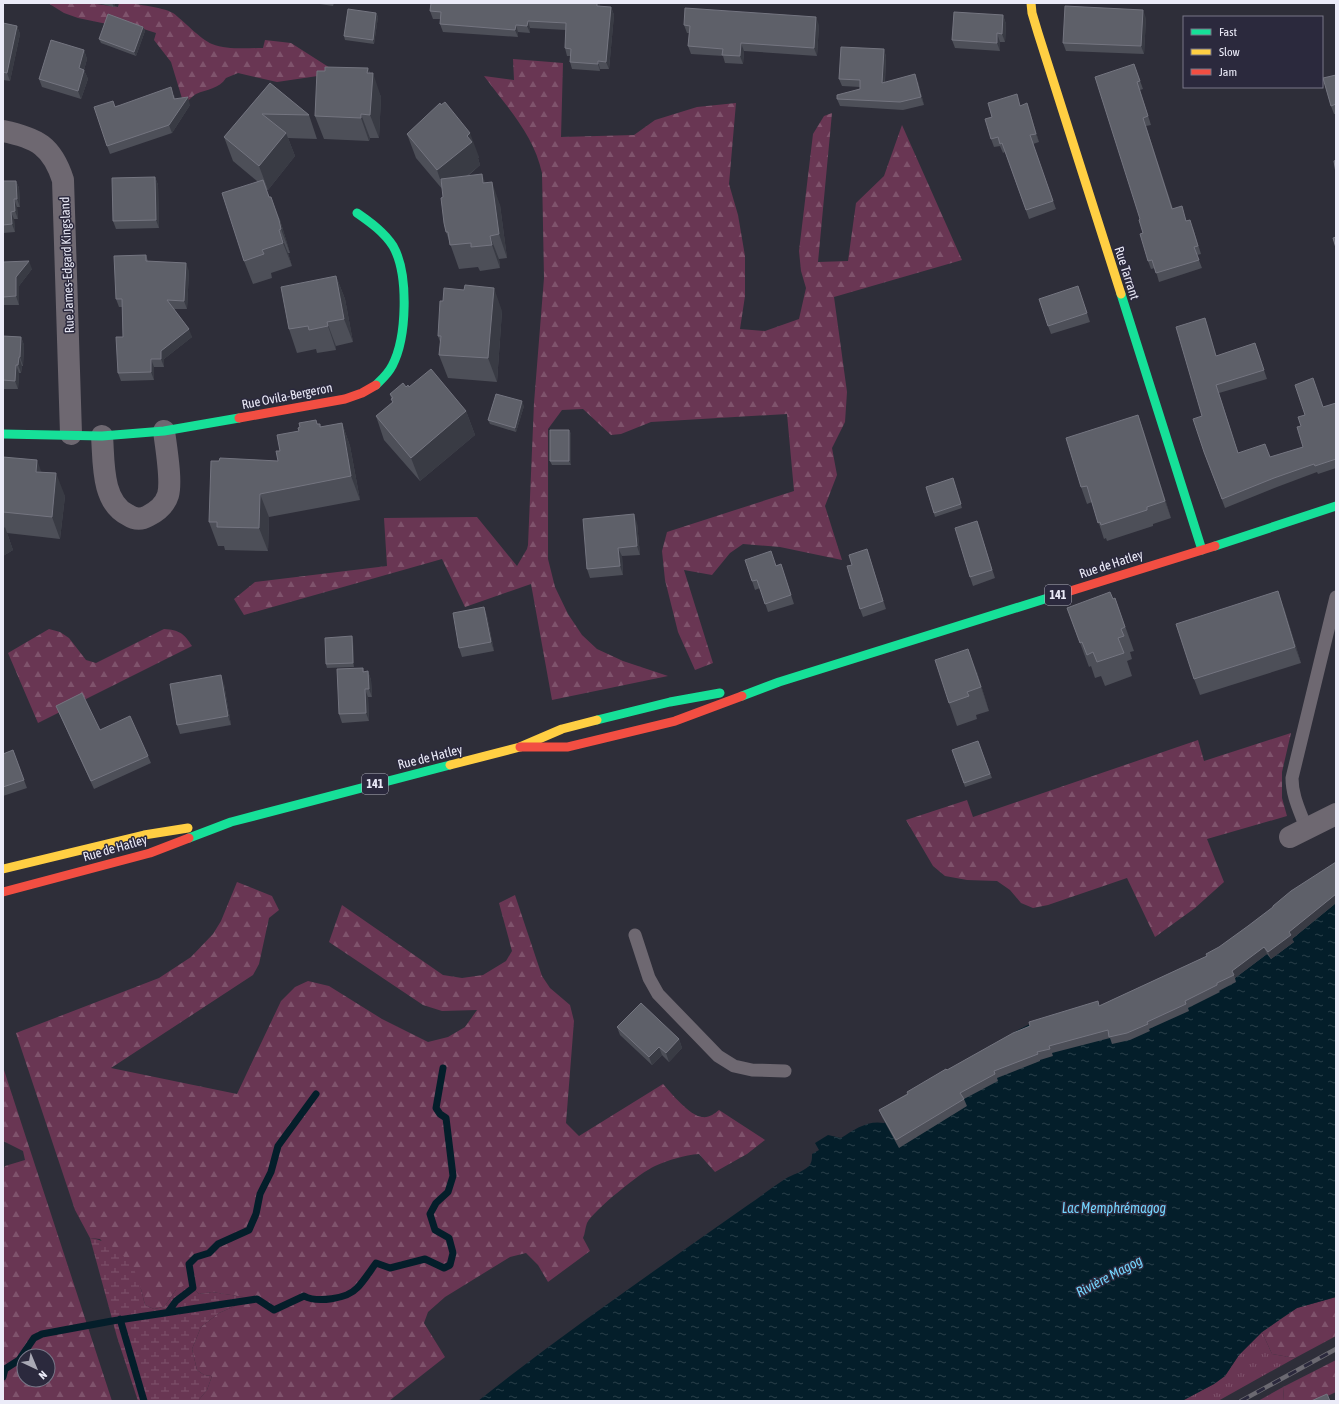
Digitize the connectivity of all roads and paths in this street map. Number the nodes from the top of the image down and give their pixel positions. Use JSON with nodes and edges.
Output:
{"nodes":[{"id":1,"x":1031,"y":3,"type":"edge"},
{"id":2,"x":3,"y":131,"type":"edge"},
{"id":3,"x":357,"y":213,"type":"dead end"},
{"id":4,"x":164,"y":431,"type":"junction"},
{"id":5,"x":3,"y":434,"type":"edge"},
{"id":6,"x":71,"y":434,"type":"junction"},
{"id":7,"x":102,"y":436,"type":"junction"},
{"id":8,"x":1336,"y":506,"type":"edge"},
{"id":9,"x":1202,"y":550,"type":"junction"},
{"id":10,"x":1336,"y":597,"type":"edge"},
{"id":11,"x":779,"y":682,"type":"junction"},
{"id":12,"x":520,"y":747,"type":"junction"},
{"id":13,"x":1336,"y":814,"type":"edge"},
{"id":14,"x":231,"y":822,"type":"junction"},
{"id":15,"x":1298,"y":832,"type":"joint"},
{"id":16,"x":3,"y":870,"type":"edge"},
{"id":17,"x":3,"y":892,"type":"edge"},
{"id":18,"x":635,"y":935,"type":"dead end"},
{"id":19,"x":785,"y":1071,"type":"dead end"}],
"edges":[{"from":1,"to":9,"type":"main road","name":"Rue Tarrant"},
{"from":2,"to":6,"type":"street","name":"Rue James-Edgard Kingsland"},
{"from":3,"to":4,"type":"main road","name":"Rue Ovila-Bergeron"},
{"from":4,"to":7,"type":"main road","name":"Rue Ovila-Bergeron"},
{"from":4,"to":7,"type":"street"},
{"from":5,"to":6,"type":"main road","name":"Rue Ovila-Bergeron"},
{"from":6,"to":7,"type":"main road","name":"Rue Ovila-Bergeron"},
{"from":8,"to":9,"type":"main road","name":"Rue de Hatley","number":"141"},
{"from":9,"to":11,"type":"main road","name":"Rue de Hatley","number":"141"},
{"from":10,"to":15,"type":"lane"},
{"from":11,"to":12,"type":"main road","name":"Rue de Hatley","number":"141"},
{"from":11,"to":12,"type":"main road","name":"Rue de Hatley","number":"141"},
{"from":12,"to":14,"type":"main road","name":"Rue de Hatley","number":"141"},
{"from":13,"to":15,"type":"street"},
{"from":14,"to":16,"type":"main road","name":"Rue de Hatley","number":"141"},
{"from":14,"to":17,"type":"main road","name":"Rue de Hatley","number":"141"},
{"from":18,"to":19,"type":"lane"}]}
